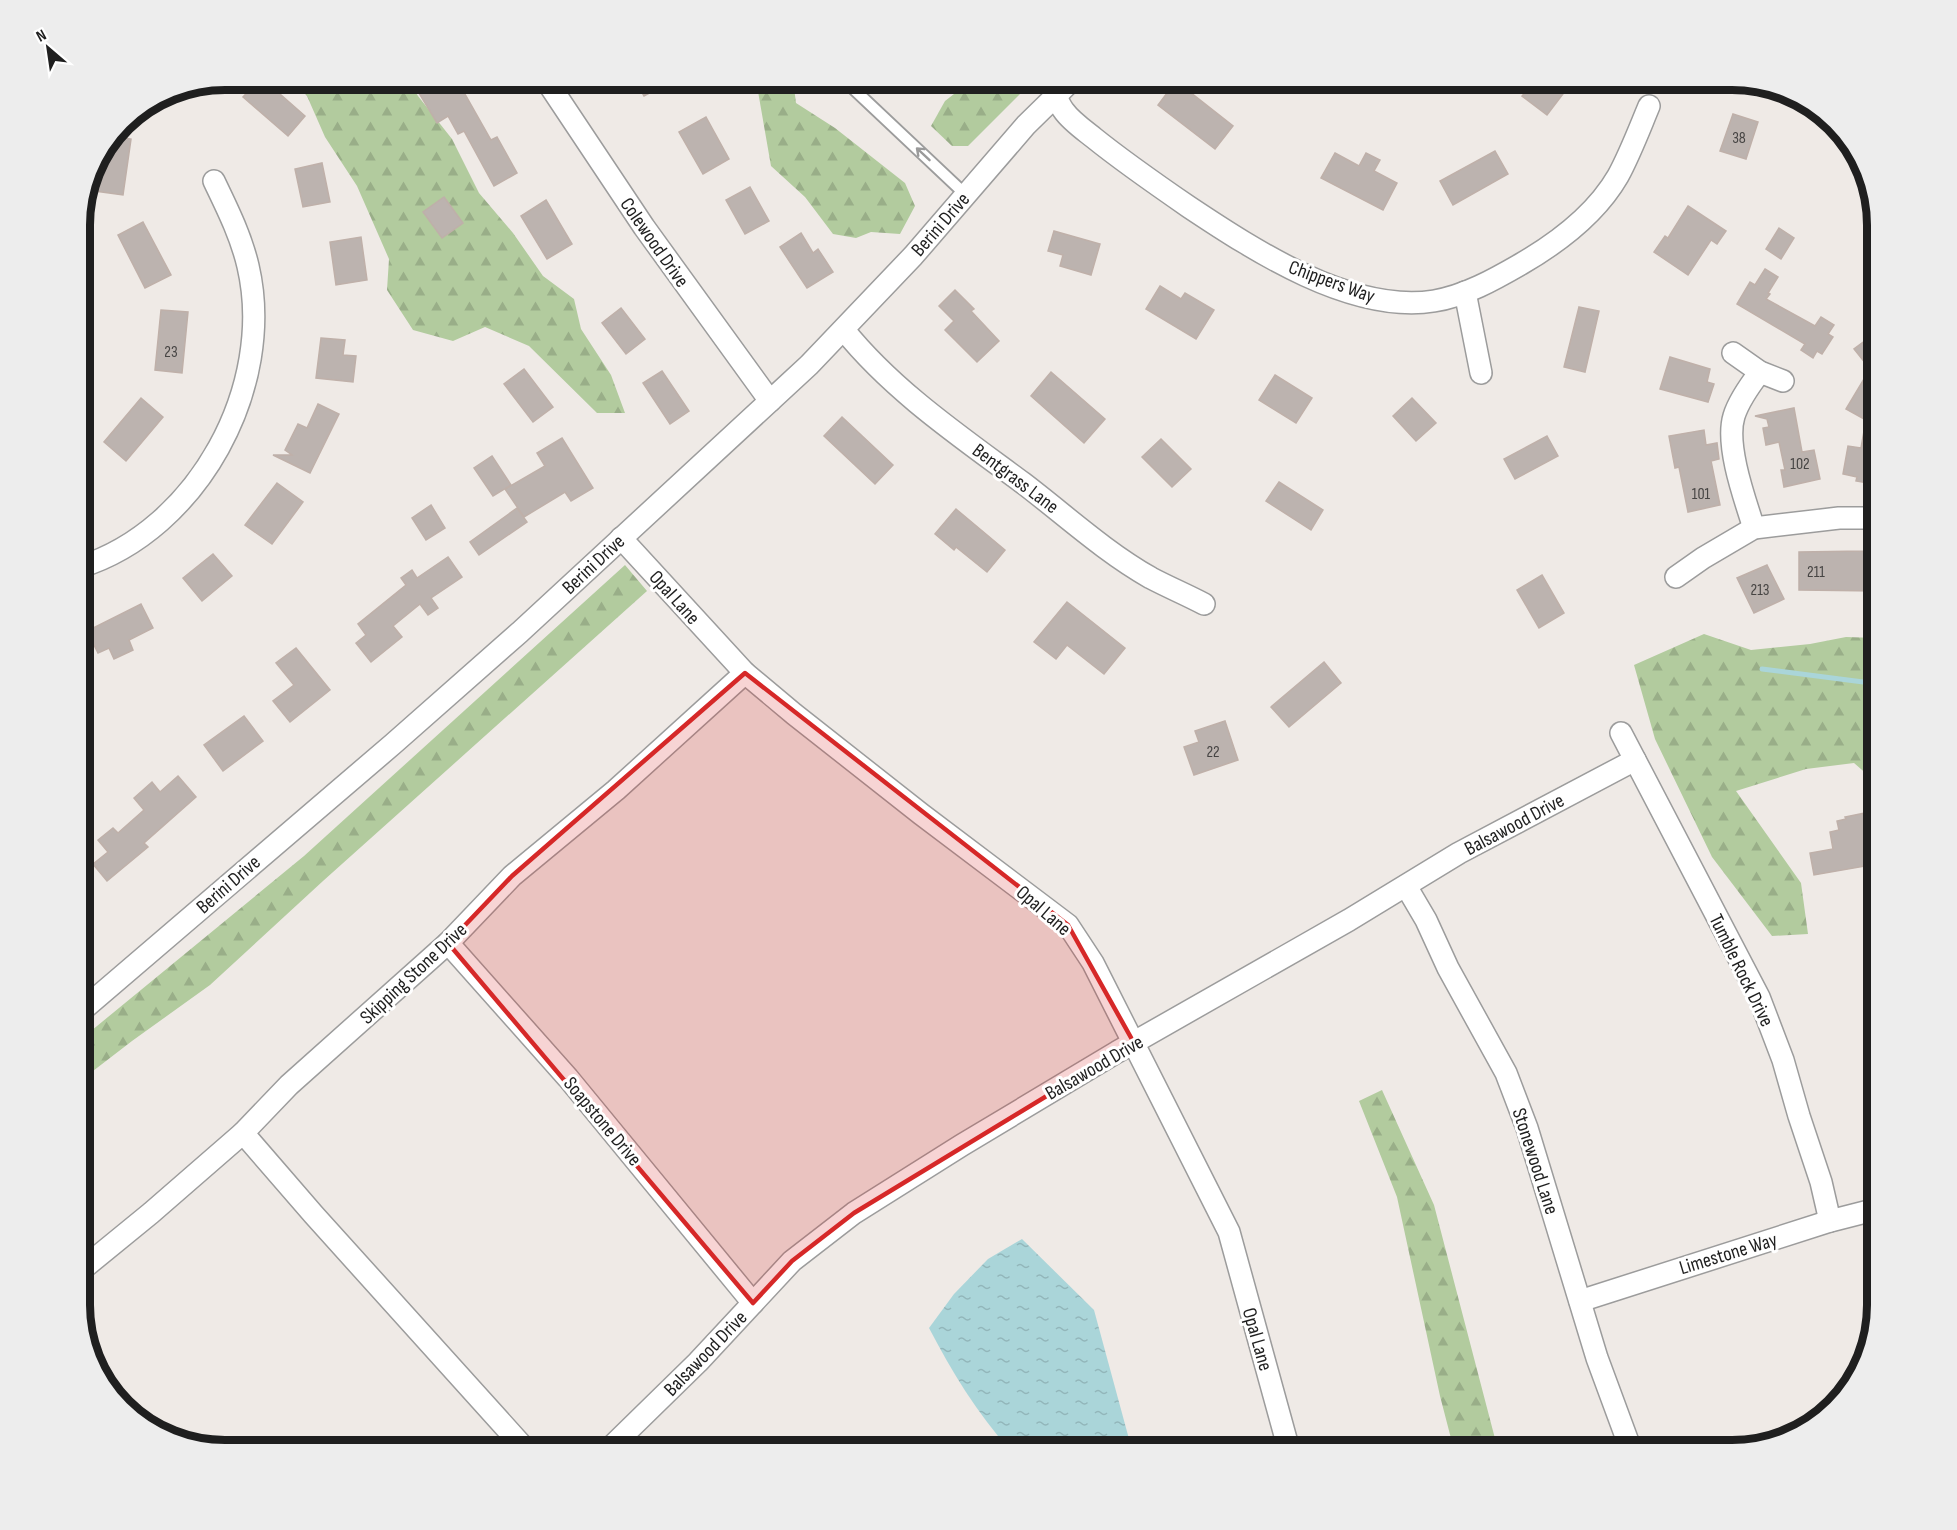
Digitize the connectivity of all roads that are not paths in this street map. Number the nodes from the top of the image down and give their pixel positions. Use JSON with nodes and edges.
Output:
{"nodes":[{"id":1,"x":553,"y":90,"type":"edge"},
{"id":2,"x":855,"y":90,"type":"edge"},
{"id":3,"x":1061,"y":90,"type":"edge"},
{"id":4,"x":1055,"y":95,"type":"junction"},
{"id":5,"x":1649,"y":106,"type":"dead end"},
{"id":6,"x":214,"y":181,"type":"dead end"},
{"id":7,"x":966,"y":195,"type":"junction"},
{"id":8,"x":1465,"y":292,"type":"junction"},
{"id":9,"x":844,"y":330,"type":"junction"},
{"id":10,"x":1733,"y":353,"type":"dead end"},
{"id":11,"x":1760,"y":372,"type":"junction"},
{"id":12,"x":1481,"y":373,"type":"dead end"},
{"id":13,"x":1783,"y":381,"type":"dead end"},
{"id":14,"x":770,"y":401,"type":"junction"},
{"id":15,"x":1867,"y":518,"type":"edge"},
{"id":16,"x":1754,"y":528,"type":"junction"},
{"id":17,"x":621,"y":538,"type":"junction"},
{"id":18,"x":90,"y":563,"type":"edge"},
{"id":19,"x":1676,"y":577,"type":"dead end"},
{"id":20,"x":1204,"y":604,"type":"dead end"},
{"id":21,"x":745,"y":673,"type":"junction"},
{"id":22,"x":1621,"y":733,"type":"dead end"},
{"id":23,"x":1635,"y":760,"type":"junction"},
{"id":24,"x":1406,"y":886,"type":"junction"},
{"id":25,"x":448,"y":943,"type":"junction"},
{"id":26,"x":90,"y":1003,"type":"edge"},
{"id":27,"x":1134,"y":1044,"type":"junction"},
{"id":28,"x":243,"y":1133,"type":"junction"},
{"id":29,"x":1867,"y":1212,"type":"edge"},
{"id":30,"x":1830,"y":1221,"type":"junction"},
{"id":31,"x":90,"y":1263,"type":"edge"},
{"id":32,"x":1580,"y":1301,"type":"junction"},
{"id":33,"x":753,"y":1303,"type":"junction"},
{"id":34,"x":517,"y":1440,"type":"edge"},
{"id":35,"x":618,"y":1440,"type":"edge"},
{"id":36,"x":1286,"y":1440,"type":"edge"},
{"id":37,"x":1627,"y":1440,"type":"edge"}],
"edges":[{"from":1,"to":14,"type":"street","name":"Colewood Drive"},
{"from":7,"to":2,"type":"lane","one_way":true},
{"from":3,"to":4,"type":"street","name":"Berini Drive"},
{"from":4,"to":7,"type":"street","name":"Berini Drive"},
{"from":4,"to":8,"type":"street","name":"Chippers Way"},
{"from":5,"to":8,"type":"street","name":"Chippers Way"},
{"from":6,"to":18,"type":"street"},
{"from":7,"to":9,"type":"street","name":"Berini Drive"},
{"from":8,"to":12,"type":"street"},
{"from":9,"to":14,"type":"street","name":"Berini Drive"},
{"from":9,"to":20,"type":"street","name":"Bentgrass Lane"},
{"from":10,"to":11,"type":"street"},
{"from":11,"to":13,"type":"street"},
{"from":11,"to":16,"type":"street"},
{"from":14,"to":17,"type":"street","name":"Berini Drive"},
{"from":15,"to":16,"type":"street"},
{"from":16,"to":19,"type":"street"},
{"from":17,"to":21,"type":"street","name":"Opal Lane"},
{"from":17,"to":26,"type":"street","name":"Berini Drive"},
{"from":21,"to":25,"type":"street","name":"Skipping Stone Drive"},
{"from":21,"to":27,"type":"street","name":"Opal Lane"},
{"from":22,"to":23,"type":"street","name":"Tumble Rock Drive"},
{"from":23,"to":24,"type":"street","name":"Balsawood Drive"},
{"from":23,"to":30,"type":"street","name":"Tumble Rock Drive"},
{"from":24,"to":27,"type":"street","name":"Balsawood Drive"},
{"from":24,"to":32,"type":"street","name":"Stonewood Lane"},
{"from":25,"to":28,"type":"street","name":"Skipping Stone Drive"},
{"from":25,"to":33,"type":"street","name":"Soapstone Drive"},
{"from":27,"to":33,"type":"street","name":"Balsawood Drive"},
{"from":27,"to":36,"type":"street","name":"Opal Lane"},
{"from":28,"to":31,"type":"street","name":"Skipping Stone Drive"},
{"from":28,"to":34,"type":"street"},
{"from":29,"to":30,"type":"street","name":"Limestone Way"},
{"from":30,"to":32,"type":"street","name":"Limestone Way"},
{"from":32,"to":37,"type":"street","name":"Stonewood Lane"},
{"from":33,"to":35,"type":"street","name":"Balsawood Drive"}]}
